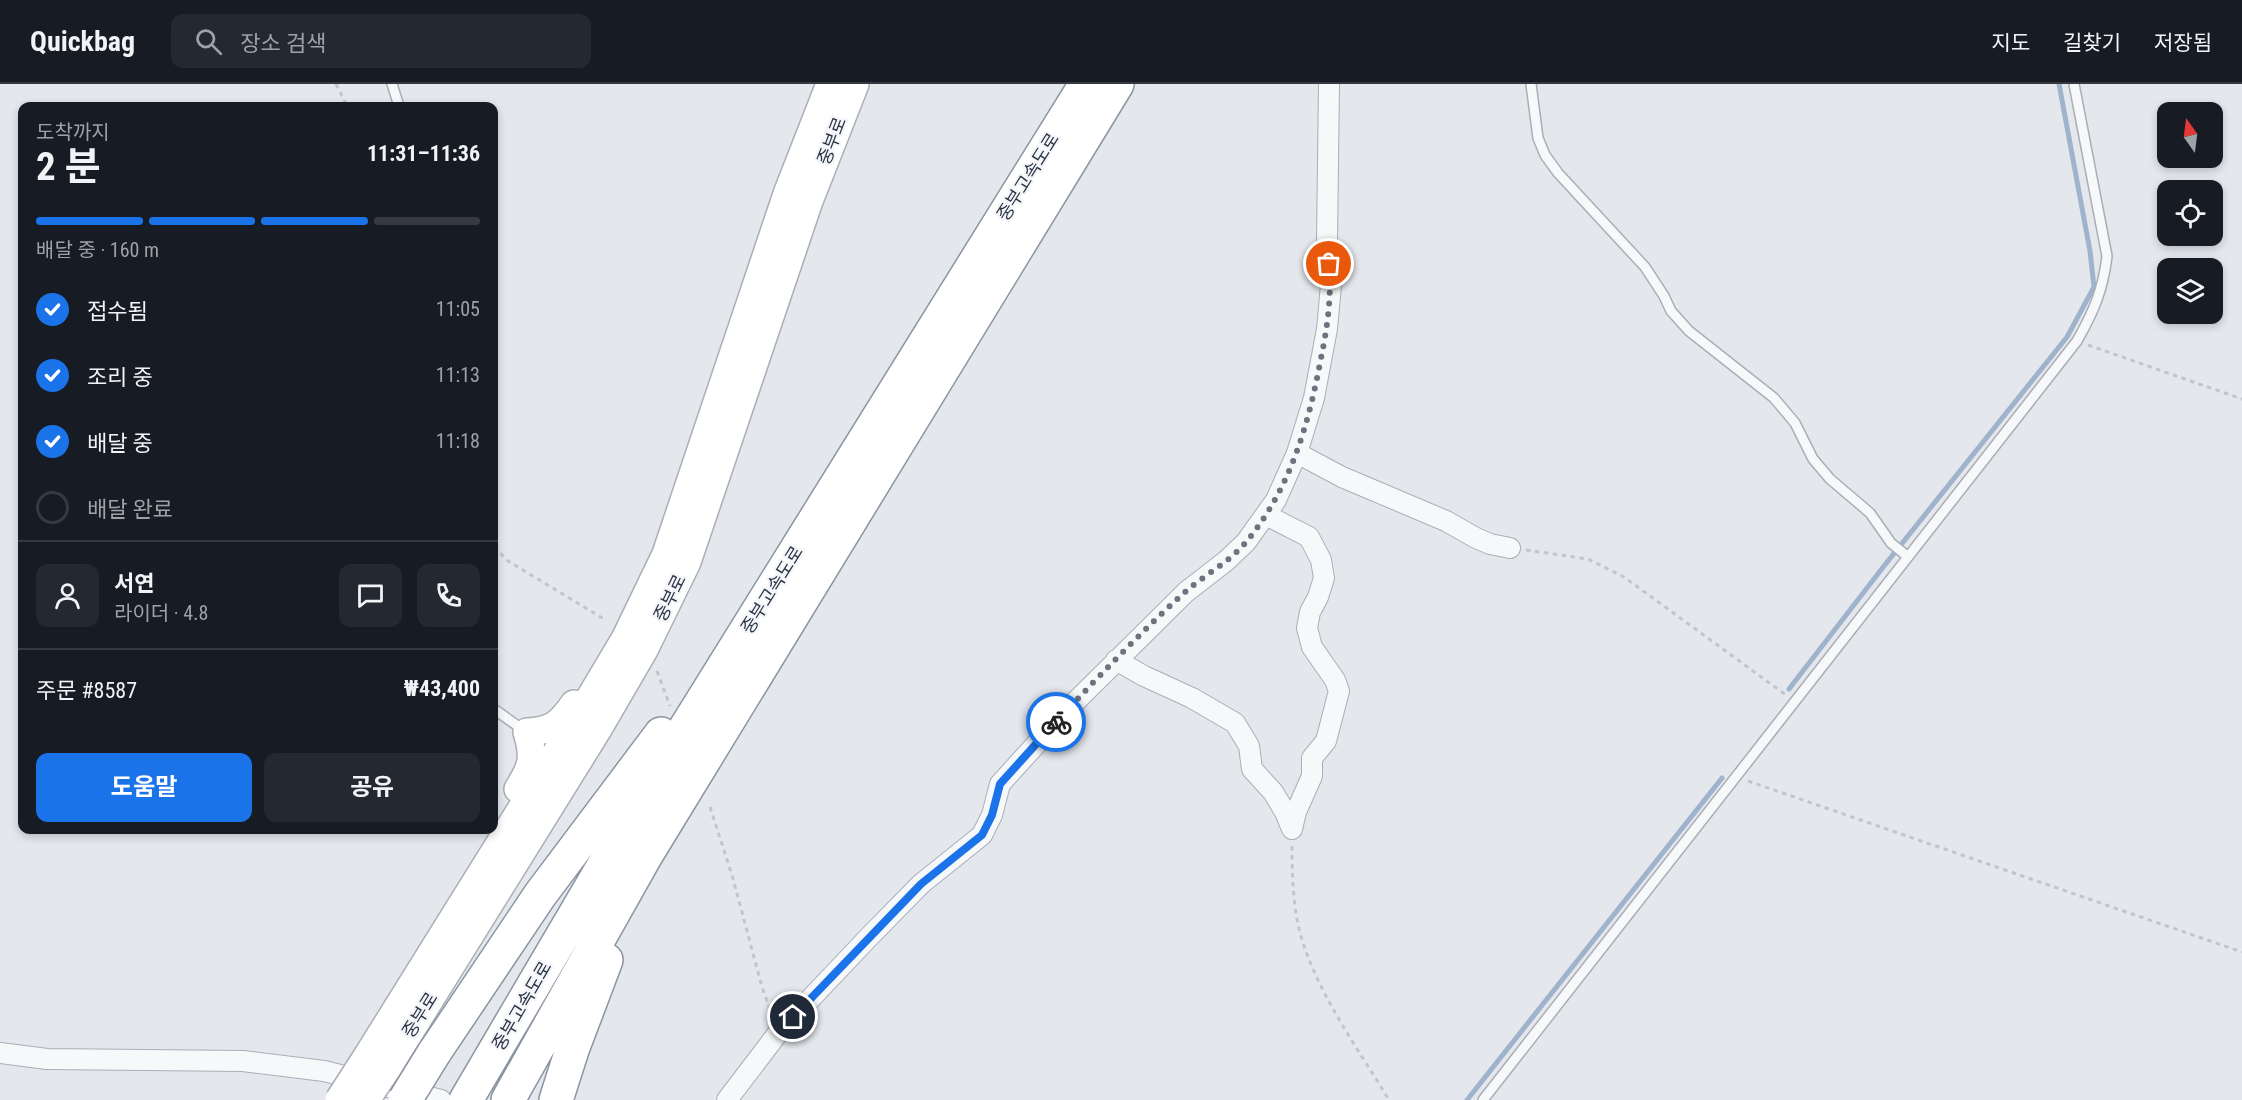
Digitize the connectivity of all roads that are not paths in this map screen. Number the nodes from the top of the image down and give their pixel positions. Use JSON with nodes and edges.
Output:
{"nodes":[{"id":1,"x":392,"y":84,"type":"edge"},
{"id":2,"x":830,"y":84,"type":"edge"},
{"id":3,"x":855,"y":84,"type":"edge"},
{"id":4,"x":1086,"y":84,"type":"edge"},
{"id":5,"x":1117,"y":84,"type":"edge"},
{"id":6,"x":1329,"y":84,"type":"edge"},
{"id":7,"x":1531,"y":84,"type":"edge"},
{"id":8,"x":2074,"y":84,"type":"edge"},
{"id":9,"x":398,"y":102,"type":"edge"},
{"id":10,"x":1297,"y":453,"type":"junction"},
{"id":11,"x":1266,"y":515,"type":"junction"},
{"id":12,"x":1510,"y":548,"type":"road end"},
{"id":13,"x":1905,"y":555,"type":"junction"},
{"id":14,"x":779,"y":577,"type":"junction"},
{"id":15,"x":624,"y":639,"type":"junction"},
{"id":16,"x":1116,"y":660,"type":"junction"},
{"id":17,"x":498,"y":712,"type":"edge"},
{"id":18,"x":527,"y":732,"type":"junction"},
{"id":19,"x":498,"y":821,"type":"edge"},
{"id":20,"x":662,"y":829,"type":"junction"},
{"id":21,"x":490,"y":834,"type":"edge"},
{"id":22,"x":450,"y":924,"type":"junction"},
{"id":23,"x":0,"y":1053,"type":"edge"},
{"id":24,"x":378,"y":1061,"type":"junction"},
{"id":25,"x":560,"y":1087,"type":"edge"},
{"id":26,"x":473,"y":1088,"type":"edge"},
{"id":27,"x":511,"y":1094,"type":"edge"},
{"id":28,"x":339,"y":1100,"type":"edge"},
{"id":29,"x":366,"y":1100,"type":"edge"},
{"id":30,"x":405,"y":1100,"type":"edge"},
{"id":31,"x":441,"y":1100,"type":"edge"},
{"id":32,"x":727,"y":1100,"type":"edge"},
{"id":33,"x":1483,"y":1100,"type":"edge"}],
"edges":[{"from":1,"to":9,"type":"lane"},
{"from":2,"to":15,"type":"main road","name":"중부로"},
{"from":3,"to":24,"type":"main road","name":"중부로"},
{"from":4,"to":14,"type":"highway","name":"중부고속도로"},
{"from":5,"to":20,"type":"highway","name":"중부고속도로"},
{"from":6,"to":10,"type":"street"},
{"from":7,"to":13,"type":"lane"},
{"from":8,"to":13,"type":"lane"},
{"from":10,"to":11,"type":"street"},
{"from":10,"to":12,"type":"street"},
{"from":11,"to":16,"type":"street"},
{"from":11,"to":16,"type":"street"},
{"from":13,"to":33,"type":"lane"},
{"from":14,"to":26,"type":"highway","name":"중부고속도로"},
{"from":14,"to":30,"type":"highway","bridge":true},
{"from":15,"to":18,"type":"main road"},
{"from":15,"to":22,"type":"main road","name":"중부로"},
{"from":16,"to":32,"type":"street"},
{"from":17,"to":18,"type":"lane"},
{"from":18,"to":19,"type":"main road"},
{"from":20,"to":25,"type":"highway"},
{"from":20,"to":27,"type":"highway","name":"중부고속도로"},
{"from":21,"to":22,"type":"main road"},
{"from":22,"to":24,"type":"main road","name":"중부로"},
{"from":23,"to":31,"type":"street"},
{"from":24,"to":28,"type":"main road","bridge":true},
{"from":24,"to":29,"type":"main road","bridge":true}]}
